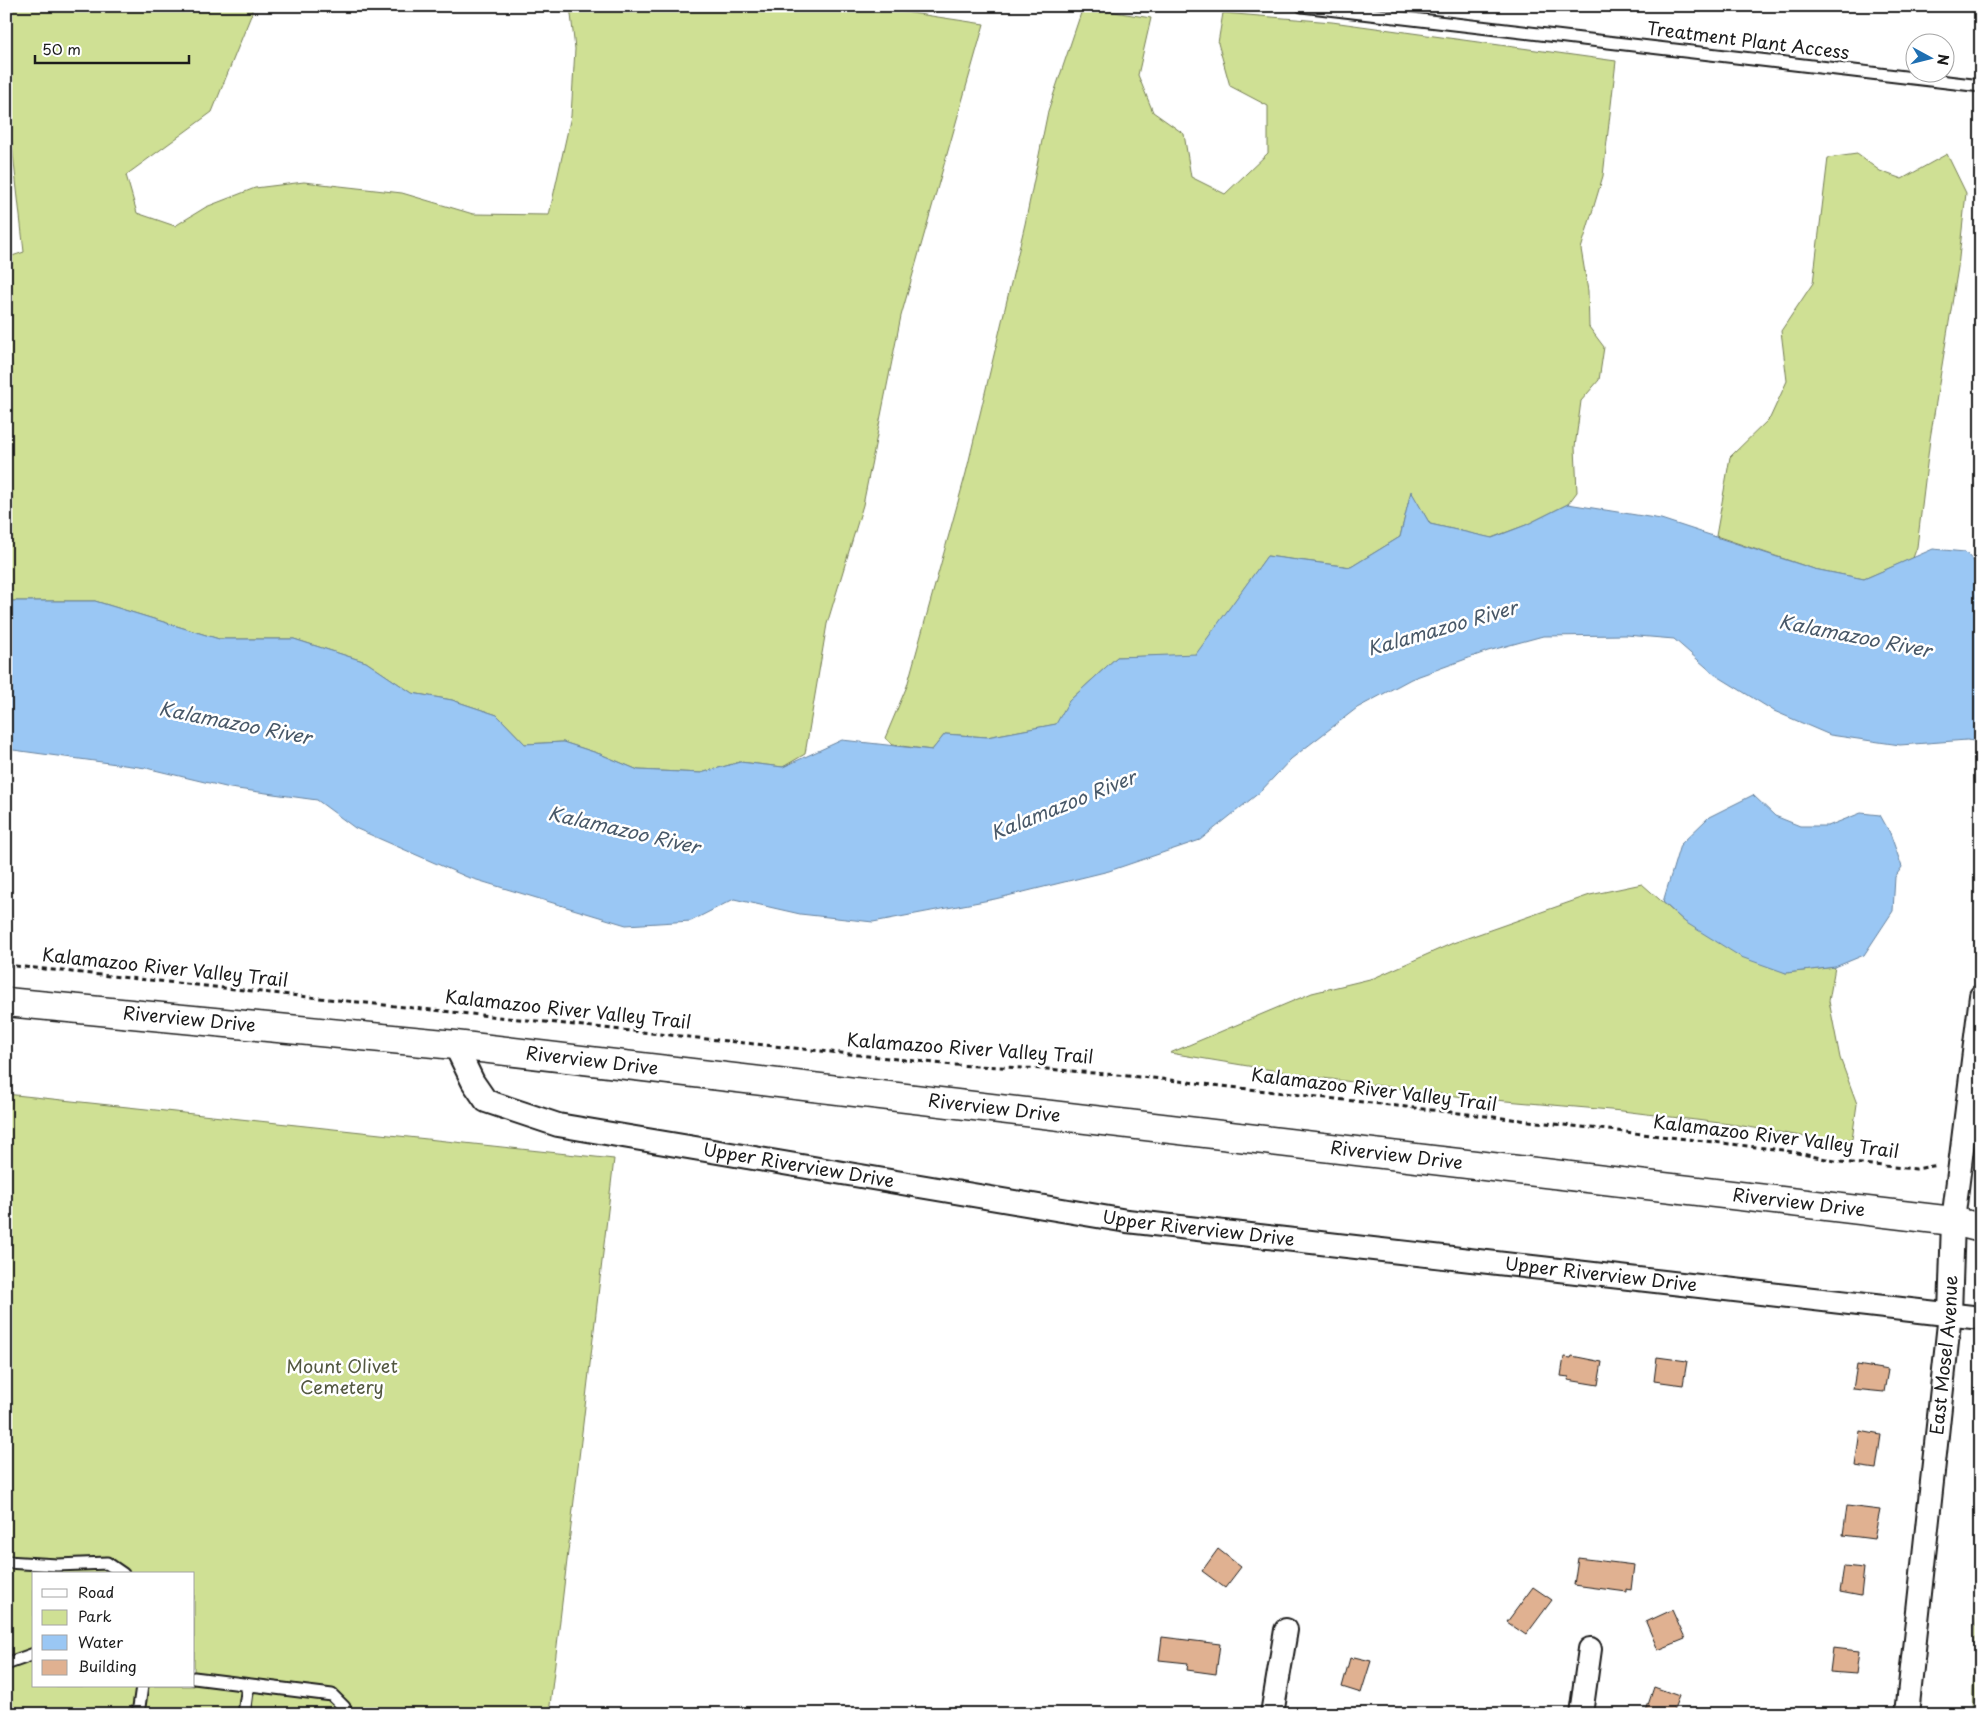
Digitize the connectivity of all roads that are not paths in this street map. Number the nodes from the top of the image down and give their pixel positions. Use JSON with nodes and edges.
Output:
{"nodes":[{"id":1,"x":1302,"y":6,"type":"edge"},
{"id":2,"x":1981,"y":86,"type":"edge"},
{"id":3,"x":1981,"y":996,"type":"edge"},
{"id":4,"x":6,"y":1002,"type":"edge"},
{"id":5,"x":456,"y":1045,"type":"junction"},
{"id":6,"x":1953,"y":1221,"type":"junction"},
{"id":7,"x":1981,"y":1228,"type":"edge"},
{"id":8,"x":1950,"y":1314,"type":"junction"},
{"id":9,"x":1981,"y":1318,"type":"edge"},
{"id":10,"x":6,"y":1562,"type":"edge"},
{"id":11,"x":120,"y":1572,"type":"edge"},
{"id":12,"x":1286,"y":1630,"type":"dead end"},
{"id":13,"x":1590,"y":1650,"type":"dead end"},
{"id":14,"x":32,"y":1655,"type":"edge"},
{"id":15,"x":6,"y":1664,"type":"edge"},
{"id":16,"x":195,"y":1678,"type":"edge"},
{"id":17,"x":248,"y":1685,"type":"junction"},
{"id":18,"x":142,"y":1688,"type":"edge"},
{"id":19,"x":138,"y":1714,"type":"edge"},
{"id":20,"x":244,"y":1714,"type":"edge"},
{"id":21,"x":346,"y":1714,"type":"edge"},
{"id":22,"x":1272,"y":1714,"type":"edge"},
{"id":23,"x":1581,"y":1714,"type":"edge"},
{"id":24,"x":1907,"y":1714,"type":"edge"}],
"edges":[{"from":1,"to":2,"type":"lane","name":"Treatment Plant Access"},
{"from":3,"to":6,"type":"street","name":"East Mosel Avenue"},
{"from":4,"to":5,"type":"street","name":"Riverview Drive"},
{"from":5,"to":6,"type":"street","name":"Riverview Drive"},
{"from":5,"to":8,"type":"street","name":"Upper Riverview Drive"},
{"from":6,"to":7,"type":"street","name":"Riverview Drive"},
{"from":6,"to":8,"type":"street","name":"East Mosel Avenue"},
{"from":8,"to":9,"type":"street","name":"Upper Riverview Drive"},
{"from":8,"to":24,"type":"street","name":"East Mosel Avenue"},
{"from":10,"to":11,"type":"lane"},
{"from":12,"to":22,"type":"street"},
{"from":13,"to":23,"type":"street"},
{"from":14,"to":15,"type":"lane"},
{"from":16,"to":17,"type":"lane"},
{"from":17,"to":20,"type":"lane"},
{"from":17,"to":21,"type":"lane"},
{"from":18,"to":19,"type":"lane"}]}
